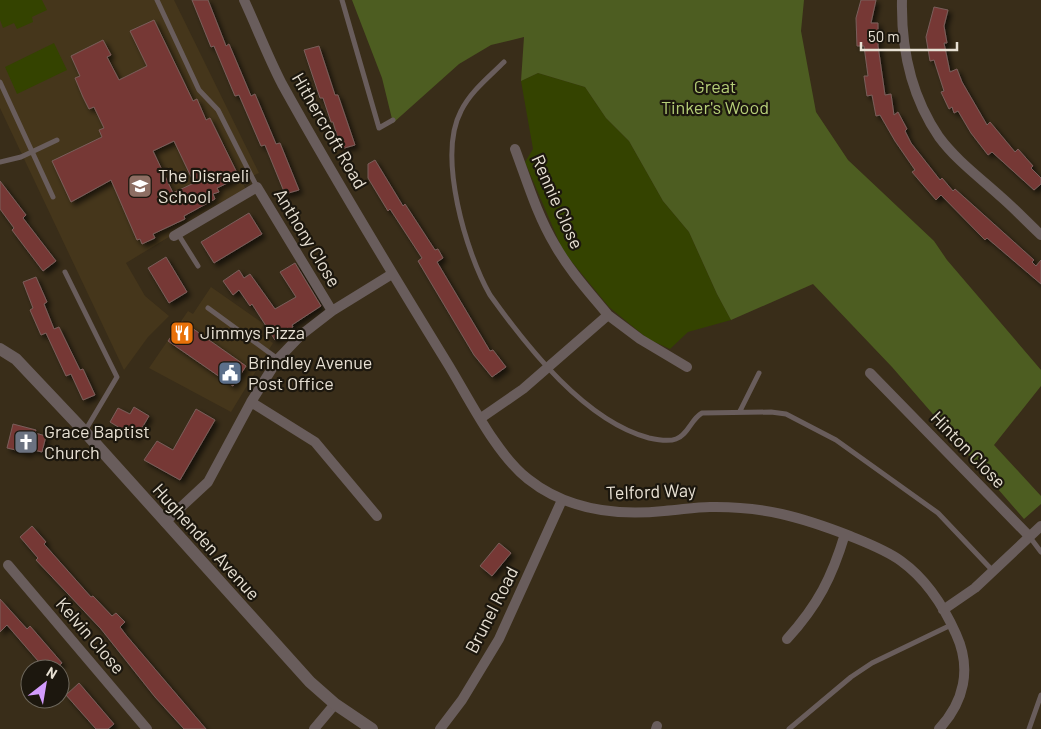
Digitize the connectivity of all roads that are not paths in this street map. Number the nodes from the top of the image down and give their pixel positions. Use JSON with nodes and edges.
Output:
{"nodes":[{"id":1,"x":157,"y":0,"type":"edge"},
{"id":2,"x":244,"y":0,"type":"edge"},
{"id":3,"x":342,"y":0,"type":"edge"},
{"id":4,"x":902,"y":0,"type":"edge"},
{"id":5,"x":504,"y":62,"type":"dead end"},
{"id":6,"x":0,"y":82,"type":"edge"},
{"id":7,"x":393,"y":120,"type":"dead end"},
{"id":8,"x":56,"y":140,"type":"dead end"},
{"id":9,"x":515,"y":149,"type":"dead end"},
{"id":10,"x":32,"y":152,"type":"junction"},
{"id":11,"x":0,"y":162,"type":"edge"},
{"id":12,"x":257,"y":187,"type":"junction"},
{"id":13,"x":53,"y":197,"type":"dead end"},
{"id":14,"x":176,"y":235,"type":"joint"},
{"id":15,"x":1041,"y":235,"type":"edge"},
{"id":16,"x":198,"y":266,"type":"dead end"},
{"id":17,"x":65,"y":272,"type":"dead end"},
{"id":18,"x":392,"y":274,"type":"junction"},
{"id":19,"x":208,"y":308,"type":"dead end"},
{"id":20,"x":332,"y":311,"type":"junction"},
{"id":21,"x":608,"y":315,"type":"junction"},
{"id":22,"x":0,"y":349,"type":"edge"},
{"id":23,"x":278,"y":358,"type":"junction"},
{"id":24,"x":549,"y":366,"type":"junction"},
{"id":25,"x":686,"y":367,"type":"dead end"},
{"id":26,"x":759,"y":373,"type":"dead end"},
{"id":27,"x":870,"y":373,"type":"dead end"},
{"id":28,"x":251,"y":402,"type":"junction"},
{"id":29,"x":740,"y":412,"type":"junction"},
{"id":30,"x":481,"y":418,"type":"junction"},
{"id":31,"x":85,"y":432,"type":"junction"},
{"id":32,"x":562,"y":500,"type":"junction"},
{"id":33,"x":377,"y":516,"type":"dead end"},
{"id":34,"x":165,"y":522,"type":"junction"},
{"id":35,"x":1041,"y":526,"type":"edge"},
{"id":36,"x":844,"y":534,"type":"junction"},
{"id":37,"x":1029,"y":536,"type":"junction"},
{"id":38,"x":1041,"y":552,"type":"edge"},
{"id":39,"x":8,"y":565,"type":"dead end"},
{"id":40,"x":993,"y":571,"type":"junction"},
{"id":41,"x":943,"y":610,"type":"junction"},
{"id":42,"x":952,"y":624,"type":"junction"},
{"id":43,"x":787,"y":639,"type":"dead end"},
{"id":44,"x":1041,"y":695,"type":"edge"},
{"id":45,"x":335,"y":704,"type":"junction"},
{"id":46,"x":148,"y":729,"type":"edge"},
{"id":47,"x":314,"y":729,"type":"edge"},
{"id":48,"x":372,"y":729,"type":"edge"},
{"id":49,"x":440,"y":729,"type":"edge"},
{"id":50,"x":789,"y":729,"type":"edge"},
{"id":51,"x":939,"y":729,"type":"edge"},
{"id":52,"x":1029,"y":729,"type":"edge"}],
"edges":[{"from":1,"to":12,"type":"lane"},
{"from":2,"to":18,"type":"street","name":"Hithercroft Road"},
{"from":3,"to":7,"type":"lane"},
{"from":4,"to":15,"type":"street"},
{"from":5,"to":24,"type":"lane"},
{"from":6,"to":10,"type":"lane"},
{"from":8,"to":10,"type":"lane"},
{"from":9,"to":21,"type":"street","name":"Rennie Close"},
{"from":10,"to":11,"type":"lane"},
{"from":10,"to":13,"type":"lane"},
{"from":12,"to":14,"type":"street","name":"Anthony Close"},
{"from":12,"to":20,"type":"street","name":"Anthony Close"},
{"from":14,"to":16,"type":"lane"},
{"from":17,"to":31,"type":"lane"},
{"from":18,"to":20,"type":"street"},
{"from":18,"to":30,"type":"street","name":"Telford Way"},
{"from":19,"to":23,"type":"lane"},
{"from":20,"to":23,"type":"street"},
{"from":21,"to":24,"type":"street"},
{"from":21,"to":25,"type":"street","name":"Rennie Close"},
{"from":22,"to":31,"type":"street","name":"Hughenden Avenue"},
{"from":23,"to":28,"type":"street"},
{"from":24,"to":29,"type":"lane"},
{"from":24,"to":30,"type":"street"},
{"from":26,"to":29,"type":"lane"},
{"from":27,"to":37,"type":"street","name":"Hinton Close"},
{"from":28,"to":33,"type":"street"},
{"from":28,"to":34,"type":"street"},
{"from":29,"to":40,"type":"lane"},
{"from":30,"to":32,"type":"street","name":"Telford Way"},
{"from":31,"to":34,"type":"street","name":"Hughenden Avenue"},
{"from":32,"to":36,"type":"street","name":"Telford Way"},
{"from":32,"to":49,"type":"street","name":"Brunel Road"},
{"from":34,"to":45,"type":"street","name":"Hughenden Avenue"},
{"from":35,"to":37,"type":"street"},
{"from":36,"to":41,"type":"street","name":"Telford Way"},
{"from":36,"to":43,"type":"street"},
{"from":37,"to":38,"type":"lane","name":"Hinton Close"},
{"from":37,"to":40,"type":"street"},
{"from":39,"to":46,"type":"street","name":"Kelvin Close"},
{"from":40,"to":41,"type":"street"},
{"from":41,"to":42,"type":"street","name":"Telford Way"},
{"from":42,"to":50,"type":"lane"},
{"from":42,"to":51,"type":"street","name":"Telford Way"},
{"from":44,"to":52,"type":"lane"},
{"from":45,"to":47,"type":"street"},
{"from":45,"to":48,"type":"street","name":"Hughenden Avenue"}]}
